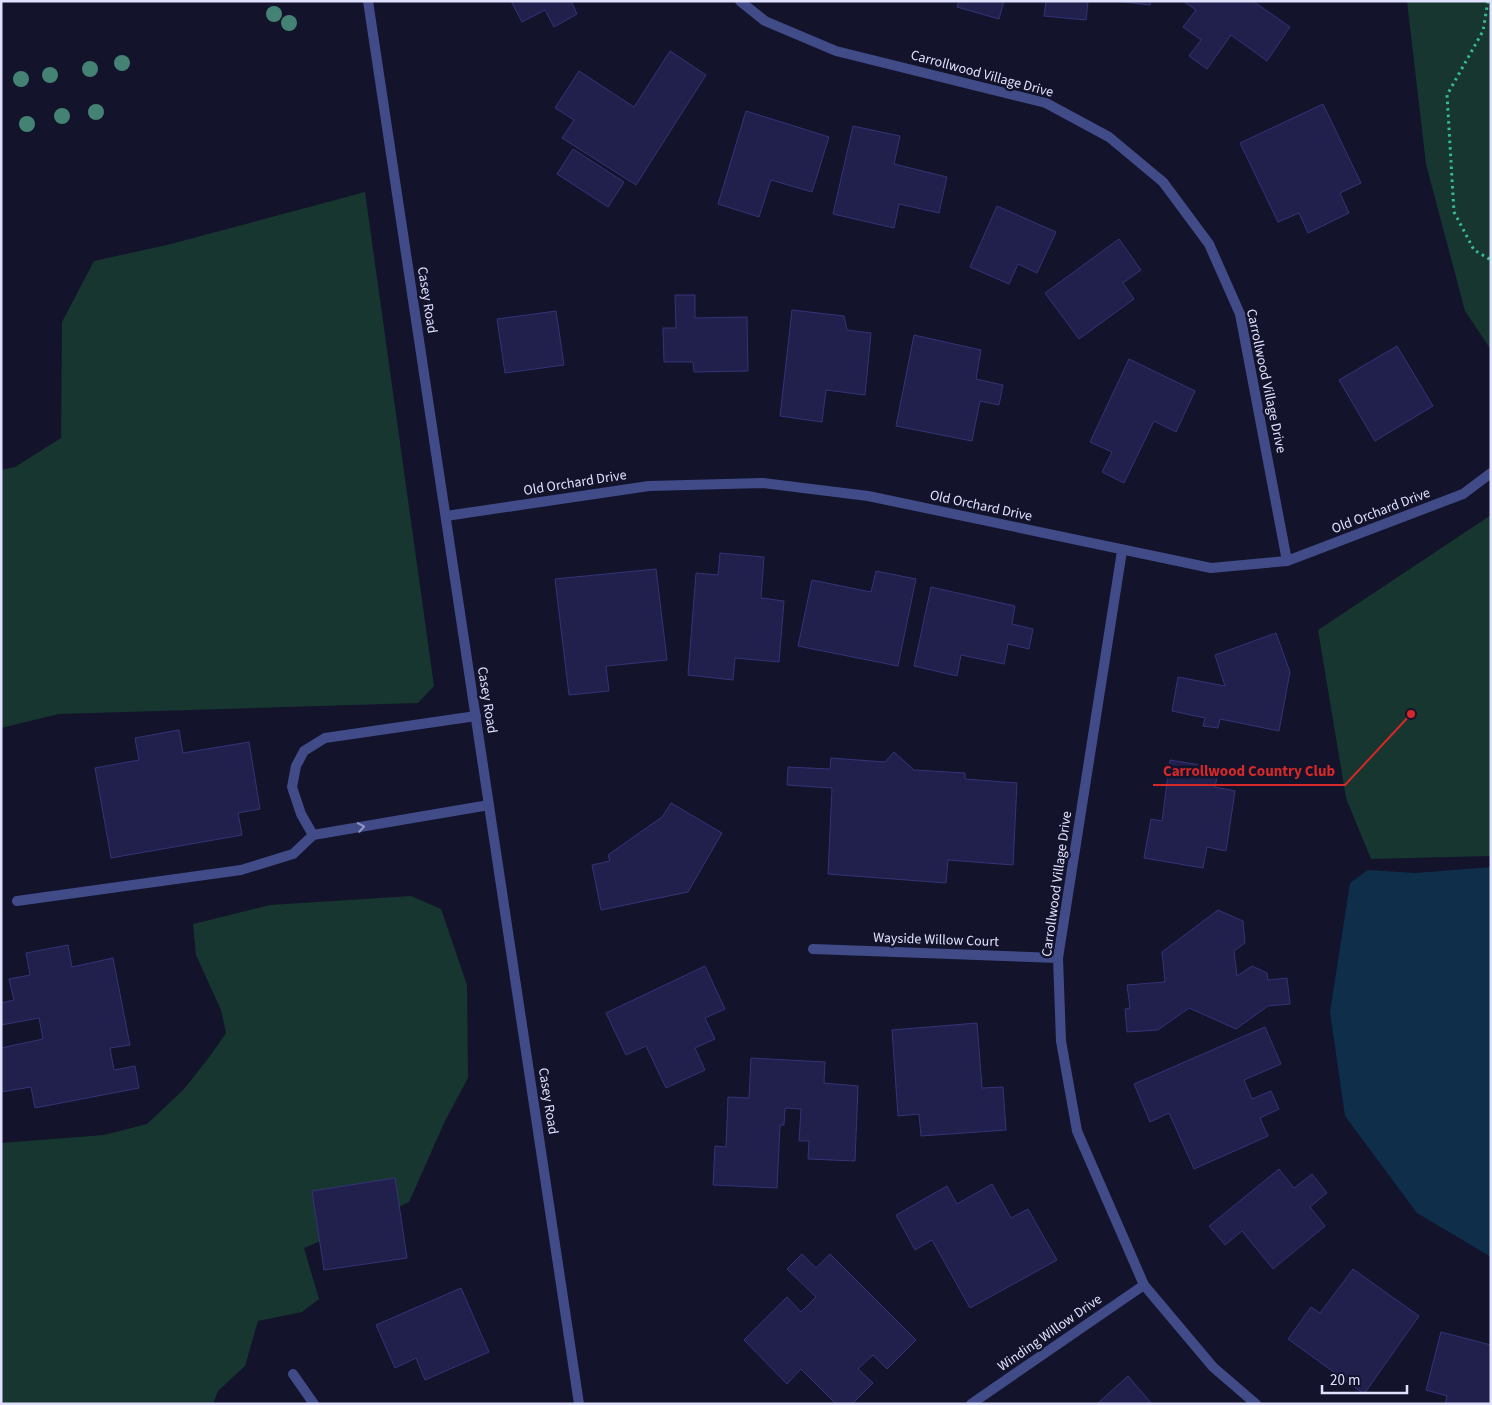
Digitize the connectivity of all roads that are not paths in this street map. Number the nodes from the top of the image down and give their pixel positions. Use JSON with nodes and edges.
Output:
{"nodes":[{"id":1,"x":368,"y":1,"type":"edge"},
{"id":2,"x":740,"y":1,"type":"edge"},
{"id":3,"x":1491,"y":473,"type":"edge"},
{"id":4,"x":446,"y":516,"type":"junction"},
{"id":5,"x":1122,"y":551,"type":"junction"},
{"id":6,"x":1287,"y":561,"type":"junction"},
{"id":7,"x":476,"y":716,"type":"junction"},
{"id":8,"x":489,"y":805,"type":"junction"},
{"id":9,"x":313,"y":835,"type":"junction"},
{"id":10,"x":17,"y":901,"type":"dead end"},
{"id":11,"x":813,"y":949,"type":"dead end"},
{"id":12,"x":1058,"y":958,"type":"junction"},
{"id":13,"x":1144,"y":1284,"type":"junction"},
{"id":14,"x":293,"y":1374,"type":"dead end"},
{"id":15,"x":314,"y":1404,"type":"edge"},
{"id":16,"x":579,"y":1404,"type":"edge"},
{"id":17,"x":971,"y":1404,"type":"edge"},
{"id":18,"x":1256,"y":1404,"type":"edge"}],
"edges":[{"from":1,"to":4,"type":"street","name":"Casey Road"},
{"from":2,"to":6,"type":"street","name":"Carrollwood Village Drive"},
{"from":3,"to":6,"type":"street","name":"Old Orchard Drive"},
{"from":4,"to":5,"type":"street","name":"Old Orchard Drive"},
{"from":4,"to":7,"type":"street","name":"Casey Road"},
{"from":5,"to":6,"type":"street","name":"Old Orchard Drive"},
{"from":5,"to":12,"type":"street","name":"Carrollwood Village Drive"},
{"from":7,"to":8,"type":"street","name":"Casey Road"},
{"from":7,"to":9,"type":"street"},
{"from":9,"to":8,"type":"street","one_way":true},
{"from":8,"to":16,"type":"street","name":"Casey Road"},
{"from":9,"to":10,"type":"street"},
{"from":11,"to":12,"type":"street","name":"Wayside Willow Court"},
{"from":12,"to":13,"type":"street","name":"Carrollwood Village Drive"},
{"from":13,"to":17,"type":"street","name":"Winding Willow Drive"},
{"from":13,"to":18,"type":"street","name":"Carrollwood Village Drive"},
{"from":14,"to":15,"type":"street"}]}
